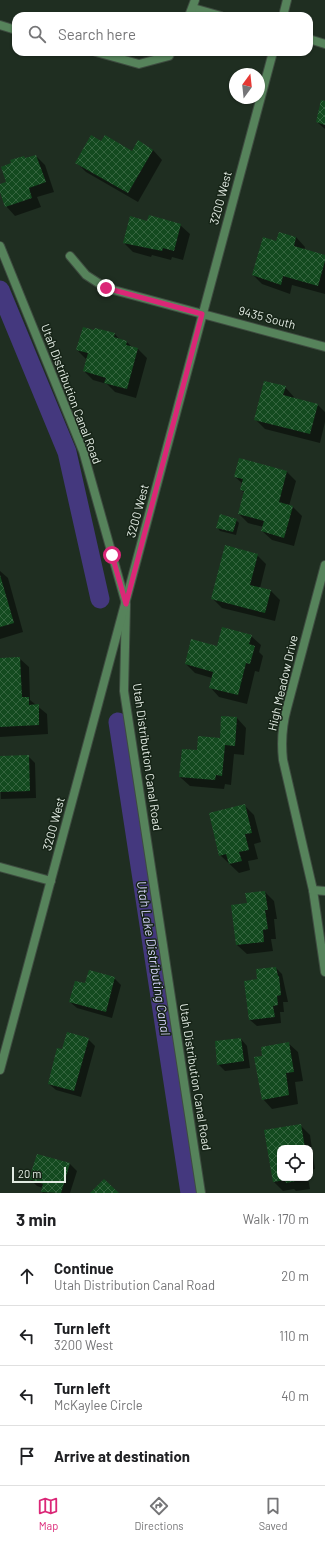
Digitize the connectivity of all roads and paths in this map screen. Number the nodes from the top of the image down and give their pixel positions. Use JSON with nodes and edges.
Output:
{"nodes":[{"id":1,"x":287,"y":0,"type":"edge"},
{"id":2,"x":194,"y":4,"type":"edge"},
{"id":3,"x":213,"y":12,"type":"edge"},
{"id":4,"x":284,"y":12,"type":"edge"},
{"id":5,"x":0,"y":26,"type":"edge"},
{"id":6,"x":12,"y":29,"type":"edge"},
{"id":7,"x":313,"y":40,"type":"edge"},
{"id":8,"x":325,"y":44,"type":"edge"},
{"id":9,"x":111,"y":56,"type":"edge"},
{"id":10,"x":169,"y":56,"type":"edge"},
{"id":11,"x":272,"y":56,"type":"edge"},
{"id":12,"x":0,"y":246,"type":"edge"},
{"id":13,"x":70,"y":256,"type":"dead end"},
{"id":14,"x":202,"y":314,"type":"junction"},
{"id":15,"x":325,"y":347,"type":"edge"},
{"id":16,"x":325,"y":565,"type":"edge"},
{"id":17,"x":126,"y":604,"type":"junction"},
{"id":18,"x":0,"y":867,"type":"edge"},
{"id":19,"x":51,"y":881,"type":"junction"},
{"id":20,"x":313,"y":890,"type":"junction"},
{"id":21,"x":325,"y":891,"type":"edge"},
{"id":22,"x":325,"y":972,"type":"edge"},
{"id":23,"x":0,"y":1070,"type":"edge"},
{"id":24,"x":201,"y":1193,"type":"edge"}],
"edges":[{"from":1,"to":4,"type":"street"},
{"from":2,"to":3,"type":"street"},
{"from":5,"to":6,"type":"street"},
{"from":7,"to":8,"type":"street"},
{"from":9,"to":10,"type":"street"},
{"from":11,"to":14,"type":"street","name":"3200 West"},
{"from":12,"to":17,"type":"street","name":"Utah Distribution Canal Road"},
{"from":13,"to":14,"type":"street","name":"9435 South"},
{"from":14,"to":15,"type":"street","name":"9435 South"},
{"from":14,"to":17,"type":"street","name":"3200 West"},
{"from":16,"to":20,"type":"street","name":"High Meadow Drive"},
{"from":17,"to":19,"type":"street","name":"3200 West"},
{"from":17,"to":24,"type":"street","name":"Utah Distribution Canal Road"},
{"from":18,"to":19,"type":"street"},
{"from":19,"to":23,"type":"street","name":"3200 West"},
{"from":20,"to":21,"type":"street"},
{"from":20,"to":22,"type":"street","name":"High Meadow Drive"}]}
